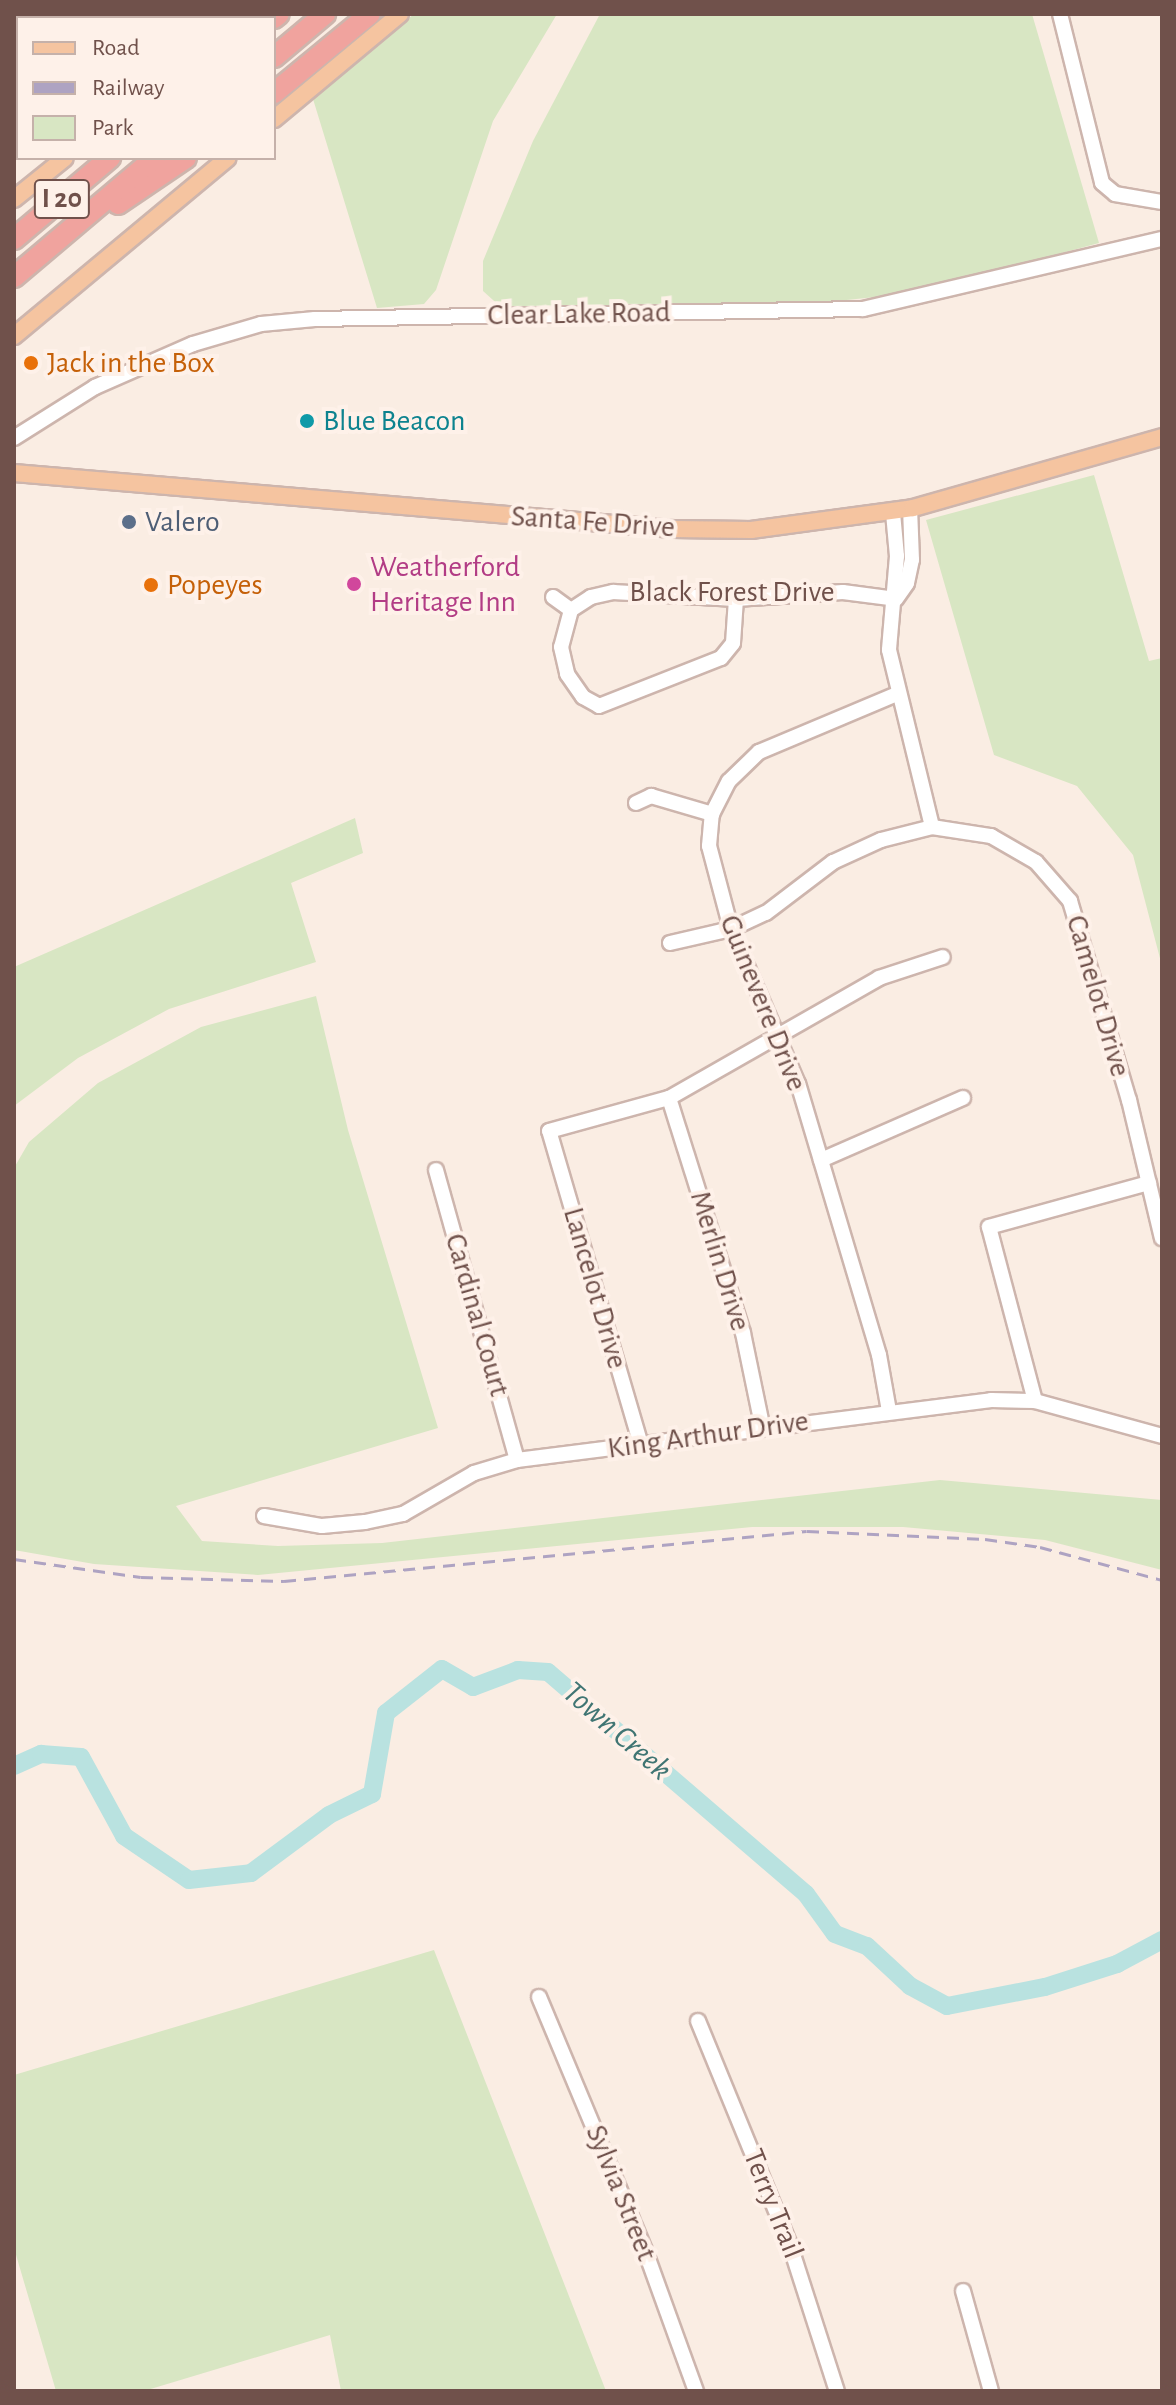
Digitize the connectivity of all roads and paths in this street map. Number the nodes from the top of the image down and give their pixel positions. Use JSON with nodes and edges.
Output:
{"nodes":[{"id":1,"x":325,"y":14,"type":"edge"},
{"id":2,"x":370,"y":14,"type":"edge"},
{"id":3,"x":400,"y":14,"type":"edge"},
{"id":4,"x":1060,"y":14,"type":"edge"},
{"id":5,"x":276,"y":55,"type":"edge"},
{"id":6,"x":276,"y":91,"type":"edge"},
{"id":7,"x":276,"y":117,"type":"edge"},
{"id":8,"x":63,"y":160,"type":"edge"},
{"id":9,"x":108,"y":160,"type":"edge"},
{"id":10,"x":153,"y":160,"type":"edge"},
{"id":11,"x":183,"y":160,"type":"edge"},
{"id":12,"x":226,"y":160,"type":"edge"},
{"id":13,"x":14,"y":199,"type":"edge"},
{"id":14,"x":1162,"y":202,"type":"edge"},
{"id":15,"x":81,"y":220,"type":"junction"},
{"id":16,"x":14,"y":239,"type":"edge"},
{"id":17,"x":1162,"y":239,"type":"edge"},
{"id":18,"x":14,"y":277,"type":"edge"},
{"id":19,"x":14,"y":336,"type":"edge"},
{"id":20,"x":1162,"y":437,"type":"edge"},
{"id":21,"x":14,"y":438,"type":"edge"},
{"id":22,"x":14,"y":473,"type":"edge"},
{"id":23,"x":902,"y":511,"type":"junction"},
{"id":24,"x":553,"y":597,"type":"dead end"},
{"id":25,"x":736,"y":599,"type":"junction"},
{"id":26,"x":896,"y":599,"type":"junction"},
{"id":27,"x":571,"y":610,"type":"junction"},
{"id":28,"x":897,"y":694,"type":"junction"},
{"id":29,"x":636,"y":803,"type":"dead end"},
{"id":30,"x":712,"y":814,"type":"junction"},
{"id":31,"x":932,"y":827,"type":"junction"},
{"id":32,"x":731,"y":929,"type":"junction"},
{"id":33,"x":670,"y":943,"type":"dead end"},
{"id":34,"x":943,"y":957,"type":"dead end"},
{"id":35,"x":778,"y":1039,"type":"junction"},
{"id":36,"x":669,"y":1098,"type":"junction"},
{"id":37,"x":963,"y":1098,"type":"dead end"},
{"id":38,"x":821,"y":1160,"type":"junction"},
{"id":39,"x":436,"y":1170,"type":"dead end"},
{"id":40,"x":1149,"y":1183,"type":"junction"},
{"id":41,"x":1162,"y":1238,"type":"edge"},
{"id":42,"x":1035,"y":1401,"type":"junction"},
{"id":43,"x":889,"y":1411,"type":"junction"},
{"id":44,"x":762,"y":1425,"type":"junction"},
{"id":45,"x":1162,"y":1436,"type":"edge"},
{"id":46,"x":641,"y":1445,"type":"junction"},
{"id":47,"x":517,"y":1460,"type":"junction"},
{"id":48,"x":264,"y":1516,"type":"dead end"},
{"id":49,"x":539,"y":1997,"type":"dead end"},
{"id":50,"x":698,"y":2021,"type":"dead end"},
{"id":51,"x":963,"y":2291,"type":"dead end"},
{"id":52,"x":696,"y":2391,"type":"edge"},
{"id":53,"x":837,"y":2391,"type":"edge"},
{"id":54,"x":991,"y":2391,"type":"edge"}],
"edges":[{"from":1,"to":5,"type":"highway"},
{"from":2,"to":6,"type":"highway"},
{"from":3,"to":7,"type":"main road"},
{"from":4,"to":14,"type":"street"},
{"from":8,"to":13,"type":"main road"},
{"from":9,"to":16,"type":"highway","number":"I 20"},
{"from":10,"to":15,"type":"highway","number":"I 20"},
{"from":11,"to":15,"type":"highway"},
{"from":12,"to":19,"type":"main road"},
{"from":15,"to":18,"type":"highway","number":"I 20"},
{"from":17,"to":21,"type":"street","name":"Clear Lake Road"},
{"from":20,"to":23,"type":"main road","name":"Santa Fe Drive"},
{"from":22,"to":23,"type":"main road","name":"Santa Fe Drive"},
{"from":23,"to":26,"type":"street"},
{"from":24,"to":27,"type":"street"},
{"from":25,"to":26,"type":"street","name":"Black Forest Drive"},
{"from":25,"to":27,"type":"street","name":"Black Forest Drive"},
{"from":25,"to":27,"type":"street"},
{"from":26,"to":28,"type":"street"},
{"from":28,"to":30,"type":"street","name":"Guinevere Drive"},
{"from":28,"to":31,"type":"street"},
{"from":29,"to":30,"type":"street"},
{"from":30,"to":32,"type":"street","name":"Guinevere Drive"},
{"from":31,"to":32,"type":"street","name":"Camelot Drive"},
{"from":31,"to":40,"type":"street","name":"Camelot Drive"},
{"from":32,"to":33,"type":"street","name":"Camelot Drive"},
{"from":32,"to":35,"type":"street","name":"Guinevere Drive"},
{"from":34,"to":35,"type":"street"},
{"from":35,"to":36,"type":"street"},
{"from":35,"to":38,"type":"street","name":"Guinevere Drive"},
{"from":36,"to":44,"type":"street","name":"Merlin Drive"},
{"from":36,"to":46,"type":"street","name":"Lancelot Drive"},
{"from":37,"to":38,"type":"street"},
{"from":38,"to":43,"type":"street","name":"Guinevere Drive"},
{"from":39,"to":47,"type":"street","name":"Cardinal Court"},
{"from":40,"to":41,"type":"street","name":"Camelot Drive"},
{"from":40,"to":42,"type":"street"},
{"from":42,"to":43,"type":"street","name":"King Arthur Drive"},
{"from":42,"to":45,"type":"street","name":"King Arthur Drive"},
{"from":43,"to":44,"type":"street","name":"King Arthur Drive"},
{"from":44,"to":46,"type":"street","name":"King Arthur Drive"},
{"from":46,"to":47,"type":"street","name":"King Arthur Drive"},
{"from":47,"to":48,"type":"street","name":"King Arthur Drive"},
{"from":49,"to":52,"type":"street","name":"Sylvia Street"},
{"from":50,"to":53,"type":"street","name":"Terry Trail"},
{"from":51,"to":54,"type":"street"}]}
